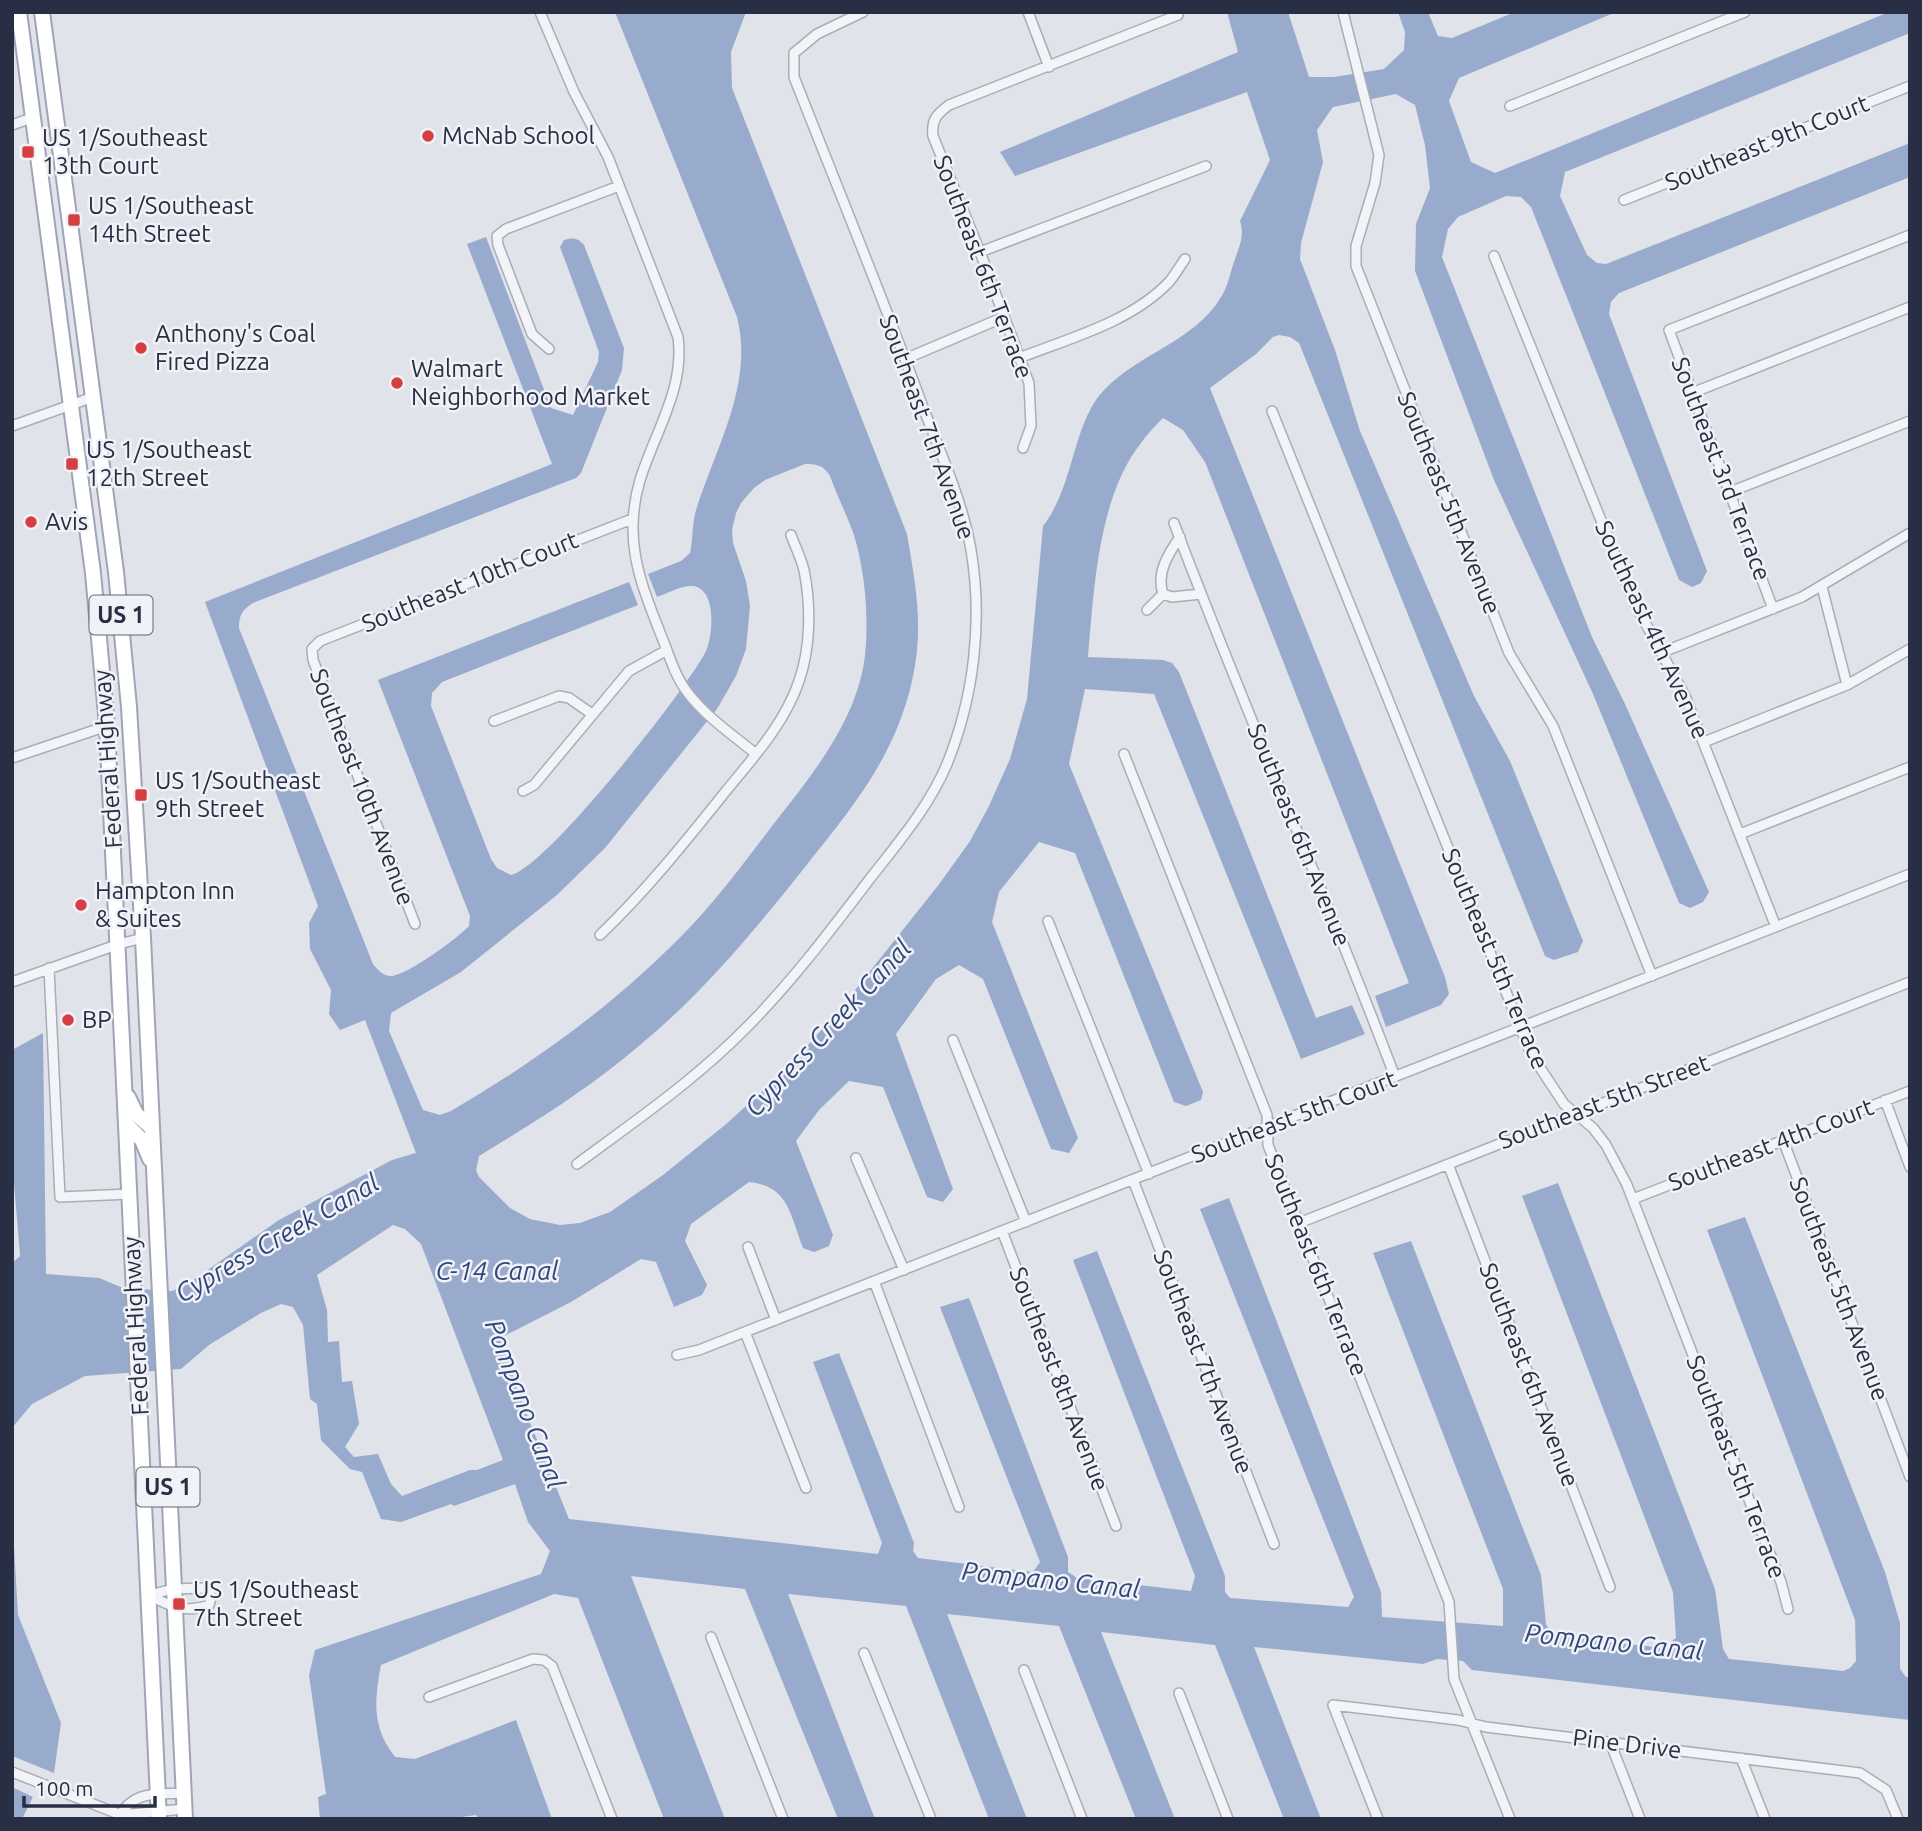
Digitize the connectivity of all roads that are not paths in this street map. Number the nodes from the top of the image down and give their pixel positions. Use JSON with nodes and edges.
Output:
{"nodes":[{"id":1,"x":19,"y":12,"type":"edge"},
{"id":2,"x":41,"y":12,"type":"edge"},
{"id":3,"x":540,"y":12,"type":"edge"},
{"id":4,"x":863,"y":12,"type":"edge"},
{"id":5,"x":1028,"y":12,"type":"edge"},
{"id":6,"x":1343,"y":12,"type":"edge"},
{"id":7,"x":1745,"y":12,"type":"edge"},
{"id":8,"x":1178,"y":15,"type":"dead end"},
{"id":9,"x":1049,"y":67,"type":"junction"},
{"id":10,"x":29,"y":83,"type":"junction"},
{"id":11,"x":1910,"y":86,"type":"edge"},
{"id":12,"x":1510,"y":106,"type":"dead end"},
{"id":13,"x":34,"y":117,"type":"junction"},
{"id":14,"x":56,"y":118,"type":"junction"},
{"id":15,"x":12,"y":125,"type":"edge"},
{"id":16,"x":60,"y":151,"type":"junction"},
{"id":17,"x":1206,"y":166,"type":"dead end"},
{"id":18,"x":619,"y":186,"type":"junction"},
{"id":19,"x":1624,"y":200,"type":"dead end"},
{"id":20,"x":1910,"y":234,"type":"edge"},
{"id":21,"x":980,"y":252,"type":"junction"},
{"id":22,"x":1494,"y":256,"type":"dead end"},
{"id":23,"x":1185,"y":259,"type":"dead end"},
{"id":24,"x":1910,"y":307,"type":"edge"},
{"id":25,"x":1003,"y":317,"type":"junction"},
{"id":26,"x":549,"y":349,"type":"dead end"},
{"id":27,"x":1019,"y":358,"type":"junction"},
{"id":28,"x":905,"y":359,"type":"junction"},
{"id":29,"x":1692,"y":393,"type":"junction"},
{"id":30,"x":93,"y":397,"type":"junction"},
{"id":31,"x":72,"y":403,"type":"junction"},
{"id":32,"x":1272,"y":411,"type":"dead end"},
{"id":33,"x":1910,"y":421,"type":"edge"},
{"id":34,"x":12,"y":426,"type":"edge"},
{"id":35,"x":1023,"y":447,"type":"dead end"},
{"id":36,"x":1730,"y":492,"type":"junction"},
{"id":37,"x":632,"y":519,"type":"junction"},
{"id":38,"x":1174,"y":523,"type":"dead end"},
{"id":39,"x":1910,"y":533,"type":"edge"},
{"id":40,"x":791,"y":535,"type":"dead end"},
{"id":41,"x":1180,"y":537,"type":"junction"},
{"id":42,"x":1822,"y":587,"type":"junction"},
{"id":43,"x":1163,"y":594,"type":"junction"},
{"id":44,"x":1201,"y":594,"type":"junction"},
{"id":45,"x":1773,"y":609,"type":"junction"},
{"id":46,"x":1147,"y":610,"type":"dead end"},
{"id":47,"x":312,"y":649,"type":"joint"},
{"id":48,"x":1910,"y":649,"type":"edge"},
{"id":49,"x":667,"y":650,"type":"junction"},
{"id":50,"x":1663,"y":652,"type":"junction"},
{"id":51,"x":103,"y":678,"type":"junction"},
{"id":52,"x":1847,"y":685,"type":"junction"},
{"id":53,"x":129,"y":707,"type":"junction"},
{"id":54,"x":592,"y":714,"type":"junction"},
{"id":55,"x":494,"y":721,"type":"dead end"},
{"id":56,"x":107,"y":726,"type":"junction"},
{"id":57,"x":1704,"y":742,"type":"junction"},
{"id":58,"x":132,"y":751,"type":"junction"},
{"id":59,"x":755,"y":754,"type":"junction"},
{"id":60,"x":1124,"y":754,"type":"dead end"},
{"id":61,"x":12,"y":758,"type":"edge"},
{"id":62,"x":1910,"y":767,"type":"edge"},
{"id":63,"x":523,"y":791,"type":"dead end"},
{"id":64,"x":1740,"y":834,"type":"junction"},
{"id":65,"x":1910,"y":874,"type":"edge"},
{"id":66,"x":1048,"y":922,"type":"dead end"},
{"id":67,"x":415,"y":924,"type":"dead end"},
{"id":68,"x":1776,"y":927,"type":"junction"},
{"id":69,"x":600,"y":935,"type":"dead end"},
{"id":70,"x":144,"y":938,"type":"junction"},
{"id":71,"x":119,"y":944,"type":"junction"},
{"id":72,"x":49,"y":968,"type":"junction"},
{"id":73,"x":1652,"y":976,"type":"junction"},
{"id":74,"x":12,"y":982,"type":"edge"},
{"id":75,"x":1910,"y":982,"type":"edge"},
{"id":76,"x":1520,"y":1028,"type":"junction"},
{"id":77,"x":953,"y":1040,"type":"dead end"},
{"id":78,"x":1395,"y":1077,"type":"junction"},
{"id":79,"x":1910,"y":1091,"type":"edge"},
{"id":80,"x":126,"y":1093,"type":"junction"},
{"id":81,"x":1885,"y":1100,"type":"junction"},
{"id":82,"x":1577,"y":1113,"type":"junction"},
{"id":83,"x":127,"y":1125,"type":"junction"},
{"id":84,"x":1267,"y":1127,"type":"junction"},
{"id":85,"x":152,"y":1128,"type":"junction"},
{"id":86,"x":1783,"y":1140,"type":"junction"},
{"id":87,"x":856,"y":1158,"type":"dead end"},
{"id":88,"x":577,"y":1164,"type":"dead end"},
{"id":89,"x":1448,"y":1164,"type":"junction"},
{"id":90,"x":154,"y":1166,"type":"junction"},
{"id":91,"x":1910,"y":1167,"type":"edge"},
{"id":92,"x":1149,"y":1174,"type":"junction"},
{"id":93,"x":1133,"y":1180,"type":"junction"},
{"id":94,"x":130,"y":1194,"type":"junction"},
{"id":95,"x":1633,"y":1199,"type":"junction"},
{"id":96,"x":1026,"y":1222,"type":"junction"},
{"id":97,"x":1299,"y":1223,"type":"junction"},
{"id":98,"x":1002,"y":1231,"type":"junction"},
{"id":99,"x":748,"y":1247,"type":"dead end"},
{"id":100,"x":904,"y":1270,"type":"junction"},
{"id":101,"x":874,"y":1281,"type":"junction"},
{"id":102,"x":776,"y":1320,"type":"junction"},
{"id":103,"x":746,"y":1332,"type":"junction"},
{"id":104,"x":677,"y":1355,"type":"dead end"},
{"id":105,"x":1910,"y":1477,"type":"edge"},
{"id":106,"x":806,"y":1488,"type":"dead end"},
{"id":107,"x":959,"y":1507,"type":"dead end"},
{"id":108,"x":1116,"y":1527,"type":"dead end"},
{"id":109,"x":1274,"y":1544,"type":"dead end"},
{"id":110,"x":1610,"y":1587,"type":"dead end"},
{"id":111,"x":173,"y":1589,"type":"junction"},
{"id":112,"x":149,"y":1595,"type":"junction"},
{"id":113,"x":174,"y":1608,"type":"junction"},
{"id":114,"x":1788,"y":1609,"type":"dead end"},
{"id":115,"x":711,"y":1637,"type":"dead end"},
{"id":116,"x":864,"y":1653,"type":"dead end"},
{"id":117,"x":1024,"y":1670,"type":"dead end"},
{"id":118,"x":1179,"y":1693,"type":"dead end"},
{"id":119,"x":429,"y":1697,"type":"dead end"},
{"id":120,"x":1473,"y":1723,"type":"junction"},
{"id":121,"x":1610,"y":1742,"type":"junction"},
{"id":122,"x":1741,"y":1758,"type":"junction"},
{"id":123,"x":12,"y":1772,"type":"edge"},
{"id":124,"x":183,"y":1793,"type":"junction"},
{"id":125,"x":158,"y":1795,"type":"junction"},
{"id":126,"x":184,"y":1814,"type":"edge"},
{"id":127,"x":159,"y":1815,"type":"edge"},
{"id":128,"x":120,"y":1817,"type":"edge"},
{"id":129,"x":612,"y":1819,"type":"edge"},
{"id":130,"x":783,"y":1819,"type":"edge"},
{"id":131,"x":931,"y":1819,"type":"edge"},
{"id":132,"x":1082,"y":1819,"type":"edge"},
{"id":133,"x":1228,"y":1819,"type":"edge"},
{"id":134,"x":1378,"y":1819,"type":"edge"},
{"id":135,"x":1510,"y":1819,"type":"edge"},
{"id":136,"x":1640,"y":1819,"type":"edge"},
{"id":137,"x":1765,"y":1819,"type":"edge"},
{"id":138,"x":1898,"y":1819,"type":"edge"}],
"edges":[{"from":1,"to":10,"type":"main road","name":"Federal Highway","number":"US 1"},
{"from":2,"to":14,"type":"main road","name":"Federal Highway","number":"US 1"},
{"from":3,"to":18,"type":"street"},
{"from":4,"to":28,"type":"street","name":"Southeast 7th Avenue"},
{"from":5,"to":9,"type":"street"},
{"from":6,"to":73,"type":"street","name":"Southeast 5th Avenue"},
{"from":7,"to":12,"type":"street"},
{"from":8,"to":9,"type":"street"},
{"from":9,"to":21,"type":"street","name":"Southeast 6th Terrace"},
{"from":10,"to":13,"type":"main road","name":"Federal Highway","number":"US 1"},
{"from":10,"to":14,"type":"main road"},
{"from":11,"to":19,"type":"street","name":"Southeast 9th Court"},
{"from":13,"to":15,"type":"street"},
{"from":13,"to":16,"type":"main road"},
{"from":13,"to":31,"type":"main road","name":"Federal Highway","number":"US 1"},
{"from":14,"to":16,"type":"main road","name":"Federal Highway","number":"US 1"},
{"from":16,"to":30,"type":"main road","name":"Federal Highway","number":"US 1"},
{"from":17,"to":21,"type":"street"},
{"from":18,"to":26,"type":"street"},
{"from":18,"to":37,"type":"street"},
{"from":20,"to":29,"type":"street","name":"Southeast 3rd Terrace"},
{"from":21,"to":25,"type":"street","name":"Southeast 6th Terrace"},
{"from":22,"to":50,"type":"street","name":"Southeast 4th Avenue"},
{"from":23,"to":27,"type":"street"},
{"from":24,"to":29,"type":"street"},
{"from":25,"to":27,"type":"street","name":"Southeast 6th Terrace"},
{"from":25,"to":28,"type":"street"},
{"from":27,"to":35,"type":"street","name":"Southeast 6th Terrace"},
{"from":28,"to":88,"type":"street","name":"Southeast 7th Avenue"},
{"from":29,"to":36,"type":"street","name":"Southeast 3rd Terrace"},
{"from":30,"to":31,"type":"street"},
{"from":30,"to":53,"type":"main road","name":"Federal Highway","number":"US 1"},
{"from":31,"to":34,"type":"street"},
{"from":31,"to":51,"type":"main road","name":"Federal Highway","number":"US 1"},
{"from":32,"to":76,"type":"street","name":"Southeast 5th Terrace"},
{"from":33,"to":36,"type":"street"},
{"from":36,"to":45,"type":"street","name":"Southeast 3rd Terrace"},
{"from":37,"to":47,"type":"street","name":"Southeast 10th Court"},
{"from":37,"to":49,"type":"street"},
{"from":38,"to":41,"type":"street","name":"Southeast 6th Avenue"},
{"from":39,"to":42,"type":"street"},
{"from":40,"to":59,"type":"street"},
{"from":41,"to":43,"type":"street"},
{"from":41,"to":44,"type":"street","name":"Southeast 6th Avenue"},
{"from":42,"to":45,"type":"street"},
{"from":42,"to":52,"type":"street"},
{"from":43,"to":44,"type":"street"},
{"from":43,"to":46,"type":"street"},
{"from":44,"to":78,"type":"street","name":"Southeast 6th Avenue"},
{"from":45,"to":50,"type":"street"},
{"from":47,"to":67,"type":"street","name":"Southeast 10th Avenue"},
{"from":48,"to":52,"type":"street"},
{"from":49,"to":54,"type":"street"},
{"from":49,"to":59,"type":"street"},
{"from":50,"to":57,"type":"street","name":"Southeast 4th Avenue"},
{"from":51,"to":53,"type":"main road"},
{"from":51,"to":56,"type":"main road","name":"Federal Highway","number":"US 1"},
{"from":52,"to":57,"type":"street"},
{"from":53,"to":58,"type":"main road","name":"Federal Highway","number":"US 1"},
{"from":54,"to":55,"type":"street"},
{"from":54,"to":63,"type":"street"},
{"from":56,"to":58,"type":"main road"},
{"from":56,"to":61,"type":"street"},
{"from":56,"to":71,"type":"main road","name":"Federal Highway","number":"US 1"},
{"from":57,"to":64,"type":"street","name":"Southeast 4th Avenue"},
{"from":58,"to":70,"type":"main road","name":"Federal Highway","number":"US 1"},
{"from":59,"to":69,"type":"street"},
{"from":60,"to":84,"type":"street","name":"Southeast 6th Terrace"},
{"from":62,"to":64,"type":"street"},
{"from":64,"to":68,"type":"street","name":"Southeast 4th Avenue"},
{"from":65,"to":68,"type":"street","name":"Southeast 5th Court"},
{"from":66,"to":92,"type":"street"},
{"from":68,"to":73,"type":"street","name":"Southeast 5th Court"},
{"from":70,"to":71,"type":"street"},
{"from":70,"to":85,"type":"main road","name":"Federal Highway","number":"US 1"},
{"from":71,"to":72,"type":"street"},
{"from":71,"to":80,"type":"main road","name":"Federal Highway","number":"US 1"},
{"from":72,"to":74,"type":"street"},
{"from":72,"to":94,"type":"street"},
{"from":73,"to":76,"type":"street","name":"Southeast 5th Court"},
{"from":75,"to":82,"type":"street","name":"Southeast 5th Street"},
{"from":76,"to":78,"type":"street","name":"Southeast 5th Court"},
{"from":76,"to":82,"type":"street","name":"Southeast 5th Terrace"},
{"from":77,"to":96,"type":"street"},
{"from":78,"to":84,"type":"street","name":"Southeast 5th Court"},
{"from":79,"to":81,"type":"street","name":"Southeast 4th Court"},
{"from":80,"to":83,"type":"main road","name":"Federal Highway","number":"US 1"},
{"from":80,"to":85,"type":"main road"},
{"from":81,"to":86,"type":"street","name":"Southeast 4th Court"},
{"from":81,"to":91,"type":"street"},
{"from":82,"to":89,"type":"street","name":"Southeast 5th Street"},
{"from":82,"to":95,"type":"street","name":"Southeast 5th Terrace"},
{"from":83,"to":90,"type":"main road"},
{"from":83,"to":94,"type":"main road","name":"Federal Highway","number":"US 1"},
{"from":84,"to":92,"type":"street","name":"Southeast 5th Court"},
{"from":84,"to":97,"type":"street","name":"Southeast 6th Terrace"},
{"from":85,"to":90,"type":"main road","name":"Federal Highway","number":"US 1"},
{"from":86,"to":95,"type":"street","name":"Southeast 4th Court"},
{"from":86,"to":105,"type":"street","name":"Southeast 5th Avenue"},
{"from":87,"to":100,"type":"street"},
{"from":89,"to":97,"type":"street","name":"Southeast 5th Street"},
{"from":89,"to":110,"type":"street","name":"Southeast 6th Avenue"},
{"from":90,"to":111,"type":"main road","name":"Federal Highway","number":"US 1"},
{"from":92,"to":93,"type":"street","name":"Southeast 5th Court"},
{"from":93,"to":96,"type":"street","name":"Southeast 5th Court"},
{"from":93,"to":109,"type":"street","name":"Southeast 7th Avenue"},
{"from":94,"to":112,"type":"main road","name":"Federal Highway","number":"US 1"},
{"from":95,"to":114,"type":"street","name":"Southeast 5th Terrace"},
{"from":96,"to":98,"type":"street","name":"Southeast 5th Court"},
{"from":97,"to":120,"type":"street","name":"Southeast 6th Terrace"},
{"from":98,"to":100,"type":"street","name":"Southeast 5th Court"},
{"from":98,"to":108,"type":"street","name":"Southeast 8th Avenue"},
{"from":99,"to":102,"type":"street"},
{"from":100,"to":101,"type":"street","name":"Southeast 5th Court"},
{"from":101,"to":102,"type":"street","name":"Southeast 5th Court"},
{"from":101,"to":107,"type":"street"},
{"from":102,"to":103,"type":"street","name":"Southeast 5th Court"},
{"from":103,"to":104,"type":"street","name":"Southeast 5th Court"},
{"from":103,"to":106,"type":"street"},
{"from":111,"to":112,"type":"street"},
{"from":111,"to":113,"type":"main road","name":"Federal Highway","number":"US 1"},
{"from":111,"to":113,"type":"street"},
{"from":112,"to":113,"type":"street"},
{"from":112,"to":125,"type":"main road","name":"Federal Highway","number":"US 1"},
{"from":113,"to":124,"type":"main road","name":"Federal Highway","number":"US 1"},
{"from":115,"to":130,"type":"street"},
{"from":116,"to":131,"type":"street"},
{"from":117,"to":132,"type":"street"},
{"from":118,"to":133,"type":"street"},
{"from":119,"to":129,"type":"street"},
{"from":120,"to":121,"type":"street","name":"Pine Drive"},
{"from":120,"to":134,"type":"street","name":"Pine Drive"},
{"from":120,"to":135,"type":"street","name":"Southeast 6th Terrace"},
{"from":121,"to":122,"type":"street","name":"Pine Drive"},
{"from":121,"to":136,"type":"street"},
{"from":122,"to":137,"type":"street"},
{"from":122,"to":138,"type":"street","name":"Pine Drive"},
{"from":123,"to":128,"type":"street"},
{"from":124,"to":125,"type":"street"},
{"from":124,"to":126,"type":"main road","name":"Federal Highway","number":"US 1"},
{"from":125,"to":127,"type":"main road","name":"Federal Highway","number":"US 1"},
{"from":125,"to":128,"type":"street"},
{"from":126,"to":127,"type":"street"},
{"from":127,"to":128,"type":"street"}]}
